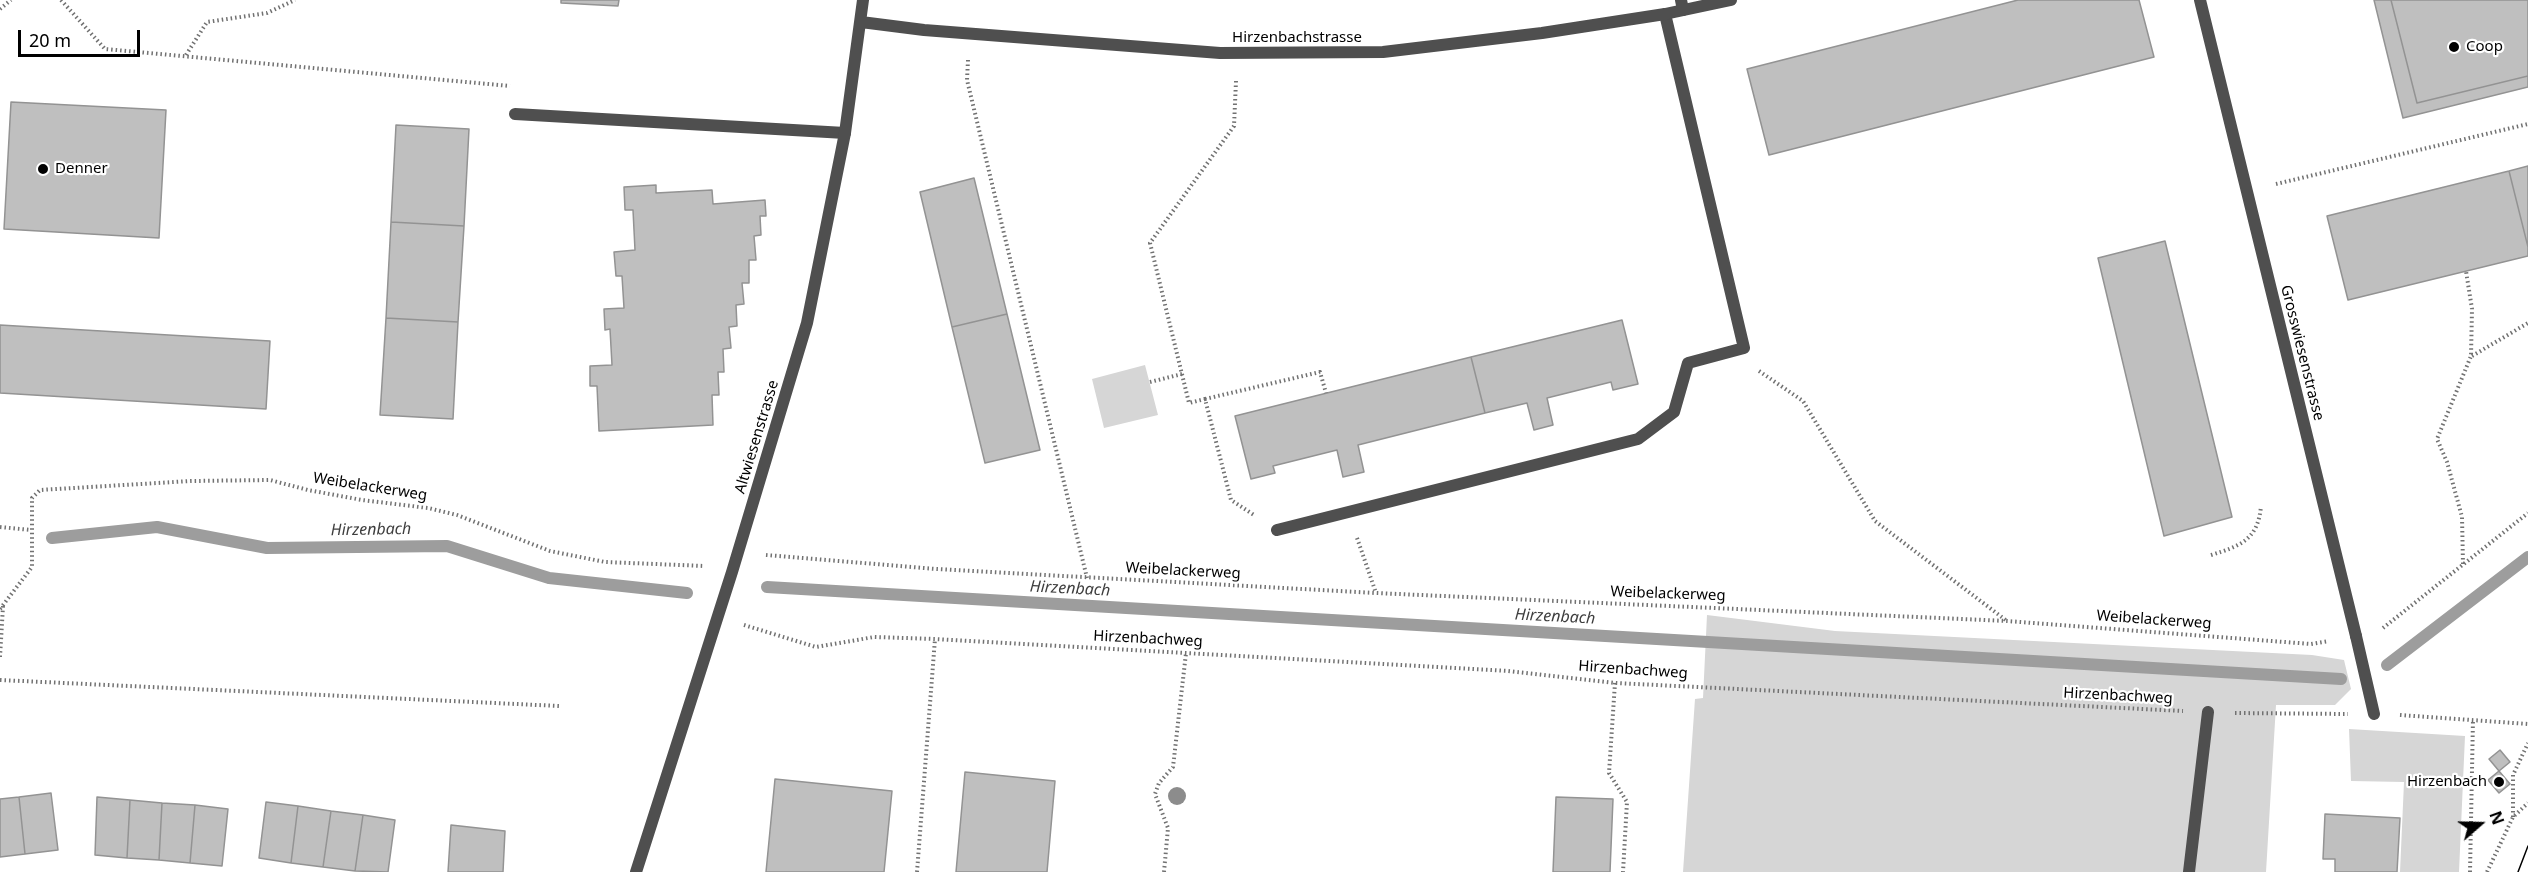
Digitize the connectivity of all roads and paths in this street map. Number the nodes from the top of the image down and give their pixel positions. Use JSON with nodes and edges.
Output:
{"nodes":[{"id":1,"x":11,"y":0,"type":"edge"},
{"id":2,"x":61,"y":0,"type":"edge"},
{"id":3,"x":296,"y":0,"type":"edge"},
{"id":4,"x":863,"y":0,"type":"edge"},
{"id":5,"x":1731,"y":0,"type":"edge"},
{"id":6,"x":2200,"y":0,"type":"edge"},
{"id":7,"x":1682,"y":5,"type":"edge"},
{"id":8,"x":0,"y":9,"type":"edge"},
{"id":9,"x":1665,"y":14,"type":"junction"},
{"id":10,"x":861,"y":22,"type":"junction"},
{"id":11,"x":186,"y":55,"type":"junction"},
{"id":12,"x":968,"y":59,"type":"dead end"},
{"id":13,"x":1236,"y":81,"type":"dead end"},
{"id":14,"x":515,"y":114,"type":"joint"},
{"id":15,"x":2528,"y":124,"type":"edge"},
{"id":16,"x":845,"y":134,"type":"junction"},
{"id":17,"x":2276,"y":184,"type":"dead end"},
{"id":18,"x":2466,"y":271,"type":"dead end"},
{"id":19,"x":2528,"y":323,"type":"edge"},
{"id":20,"x":1744,"y":348,"type":"junction"},
{"id":21,"x":2471,"y":356,"type":"junction"},
{"id":22,"x":1182,"y":374,"type":"junction"},
{"id":23,"x":1149,"y":382,"type":"dead end"},
{"id":24,"x":1326,"y":393,"type":"dead end"},
{"id":25,"x":1205,"y":399,"type":"junction"},
{"id":26,"x":2262,"y":506,"type":"dead end"},
{"id":27,"x":1349,"y":512,"type":"junction"},
{"id":28,"x":2528,"y":513,"type":"edge"},
{"id":29,"x":0,"y":527,"type":"edge"},
{"id":30,"x":31,"y":530,"type":"junction"},
{"id":31,"x":1277,"y":530,"type":"joint"},
{"id":32,"x":766,"y":555,"type":"dead end"},
{"id":33,"x":2211,"y":555,"type":"dead end"},
{"id":34,"x":2463,"y":564,"type":"junction"},
{"id":35,"x":732,"y":572,"type":"junction"},
{"id":36,"x":1087,"y":578,"type":"junction"},
{"id":37,"x":1376,"y":593,"type":"junction"},
{"id":38,"x":2,"y":607,"type":"edge"},
{"id":39,"x":2007,"y":621,"type":"junction"},
{"id":40,"x":741,"y":624,"type":"dead end"},
{"id":41,"x":2356,"y":636,"type":"junction"},
{"id":42,"x":935,"y":639,"type":"junction"},
{"id":43,"x":1186,"y":653,"type":"junction"},
{"id":44,"x":0,"y":657,"type":"edge"},
{"id":45,"x":0,"y":680,"type":"edge"},
{"id":46,"x":1616,"y":683,"type":"junction"},
{"id":47,"x":559,"y":706,"type":"dead end"},
{"id":48,"x":2208,"y":712,"type":"junction"},
{"id":49,"x":2374,"y":714,"type":"junction"},
{"id":50,"x":2473,"y":719,"type":"junction"},
{"id":51,"x":2528,"y":724,"type":"edge"},
{"id":52,"x":2528,"y":743,"type":"edge"},
{"id":53,"x":2528,"y":803,"type":"edge"},
{"id":54,"x":2512,"y":817,"type":"junction"},
{"id":55,"x":636,"y":872,"type":"edge"},
{"id":56,"x":917,"y":872,"type":"edge"},
{"id":57,"x":1164,"y":872,"type":"edge"},
{"id":58,"x":1623,"y":872,"type":"edge"},
{"id":59,"x":2189,"y":872,"type":"edge"},
{"id":60,"x":2470,"y":872,"type":"edge"},
{"id":61,"x":2487,"y":872,"type":"edge"}],
"edges":[{"from":1,"to":8,"type":"path"},
{"from":2,"to":11,"type":"path"},
{"from":3,"to":11,"type":"path"},
{"from":4,"to":10,"type":"street","name":"Altwiesenstrasse"},
{"from":5,"to":7,"type":"street","name":"Hirzenbachstrasse"},
{"from":6,"to":41,"type":"street","name":"Grosswiesenstrasse"},
{"from":7,"to":9,"type":"street","name":"Hirzenbachstrasse"},
{"from":9,"to":10,"type":"street","name":"Hirzenbachstrasse"},
{"from":9,"to":20,"type":"street"},
{"from":10,"to":16,"type":"street","name":"Altwiesenstrasse"},
{"from":11,"to":14,"type":"path"},
{"from":12,"to":36,"type":"path"},
{"from":13,"to":22,"type":"path"},
{"from":14,"to":16,"type":"street"},
{"from":15,"to":17,"type":"path"},
{"from":16,"to":35,"type":"street","name":"Altwiesenstrasse"},
{"from":18,"to":21,"type":"path"},
{"from":19,"to":21,"type":"path"},
{"from":20,"to":27,"type":"street"},
{"from":20,"to":39,"type":"path"},
{"from":21,"to":34,"type":"path"},
{"from":22,"to":23,"type":"path"},
{"from":22,"to":25,"type":"path"},
{"from":24,"to":25,"type":"path"},
{"from":25,"to":31,"type":"path"},
{"from":26,"to":33,"type":"path"},
{"from":27,"to":31,"type":"street"},
{"from":27,"to":37,"type":"path"},
{"from":28,"to":34,"type":"path","name":"Weibelackerweg"},
{"from":29,"to":30,"type":"path"},
{"from":30,"to":35,"type":"path","name":"Weibelackerweg"},
{"from":30,"to":38,"type":"path","name":"Weibelackerweg"},
{"from":32,"to":36,"type":"path","name":"Weibelackerweg"},
{"from":34,"to":41,"type":"path","name":"Weibelackerweg"},
{"from":35,"to":55,"type":"street","name":"Altwiesenstrasse"},
{"from":36,"to":37,"type":"path","name":"Weibelackerweg"},
{"from":37,"to":39,"type":"path","name":"Weibelackerweg"},
{"from":38,"to":44,"type":"path"},
{"from":39,"to":41,"type":"path","name":"Weibelackerweg"},
{"from":40,"to":42,"type":"path","name":"Hirzenbachweg"},
{"from":41,"to":49,"type":"street","name":"Grosswiesenstrasse"},
{"from":42,"to":43,"type":"path","name":"Hirzenbachweg"},
{"from":42,"to":56,"type":"path"},
{"from":43,"to":46,"type":"path","name":"Hirzenbachweg"},
{"from":43,"to":57,"type":"path"},
{"from":45,"to":47,"type":"path"},
{"from":46,"to":48,"type":"path","name":"Hirzenbachweg"},
{"from":46,"to":58,"type":"path"},
{"from":48,"to":49,"type":"path","name":"Hirzenbachweg"},
{"from":48,"to":59,"type":"street"},
{"from":49,"to":50,"type":"path","name":"Hirzenbachweg"},
{"from":50,"to":51,"type":"path","name":"Hirzenbachweg"},
{"from":50,"to":60,"type":"path"},
{"from":52,"to":54,"type":"path"},
{"from":53,"to":54,"type":"path"},
{"from":54,"to":61,"type":"path"}]}
